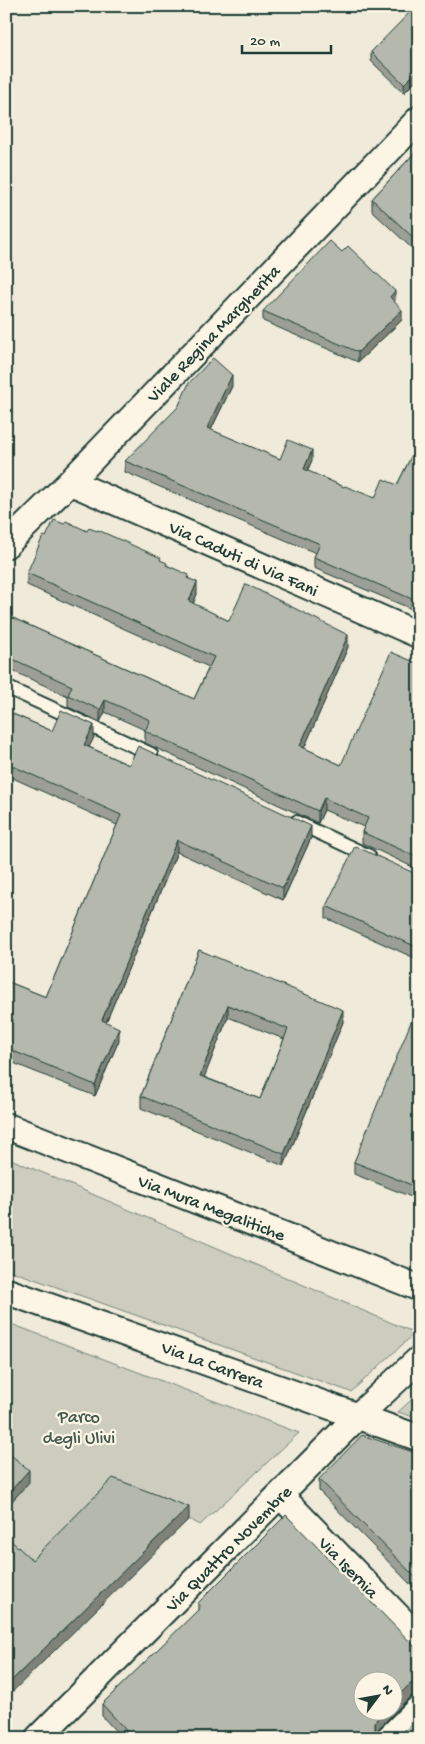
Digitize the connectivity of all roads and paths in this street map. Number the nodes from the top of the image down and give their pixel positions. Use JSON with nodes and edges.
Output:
{"nodes":[{"id":1,"x":419,"y":119,"type":"edge"},
{"id":2,"x":70,"y":482,"type":"junction"},
{"id":3,"x":6,"y":546,"type":"edge"},
{"id":4,"x":419,"y":635,"type":"edge"},
{"id":5,"x":6,"y":687,"type":"edge"},
{"id":6,"x":159,"y":758,"type":"edge"},
{"id":7,"x":284,"y":816,"type":"edge"},
{"id":8,"x":383,"y":862,"type":"edge"},
{"id":9,"x":6,"y":1126,"type":"edge"},
{"id":10,"x":419,"y":1288,"type":"edge"},
{"id":11,"x":6,"y":1291,"type":"edge"},
{"id":12,"x":419,"y":1359,"type":"edge"},
{"id":13,"x":358,"y":1416,"type":"junction"},
{"id":14,"x":419,"y":1438,"type":"edge"},
{"id":15,"x":280,"y":1496,"type":"junction"},
{"id":16,"x":419,"y":1638,"type":"edge"},
{"id":17,"x":419,"y":1708,"type":"edge"},
{"id":18,"x":54,"y":1732,"type":"edge"},
{"id":19,"x":389,"y":1738,"type":"edge"}],
"edges":[{"from":1,"to":2,"type":"street","name":"Viale Regina Margherita"},
{"from":2,"to":3,"type":"street","name":"Viale Regina Margherita"},
{"from":2,"to":4,"type":"street","name":"Via Caduti di Via Fani"},
{"from":5,"to":6,"type":"lane"},
{"from":7,"to":8,"type":"lane"},
{"from":9,"to":10,"type":"street","name":"Via Mura Megalitiche"},
{"from":11,"to":13,"type":"street","name":"Via La Carrera"},
{"from":12,"to":13,"type":"street","name":"Via Quattro Novembre"},
{"from":13,"to":14,"type":"street","name":"Via La Carrera"},
{"from":13,"to":15,"type":"street","name":"Via Quattro Novembre"},
{"from":15,"to":16,"type":"street","name":"Via Isernia"},
{"from":15,"to":18,"type":"street","name":"Via Quattro Novembre"},
{"from":17,"to":19,"type":"street"}]}
